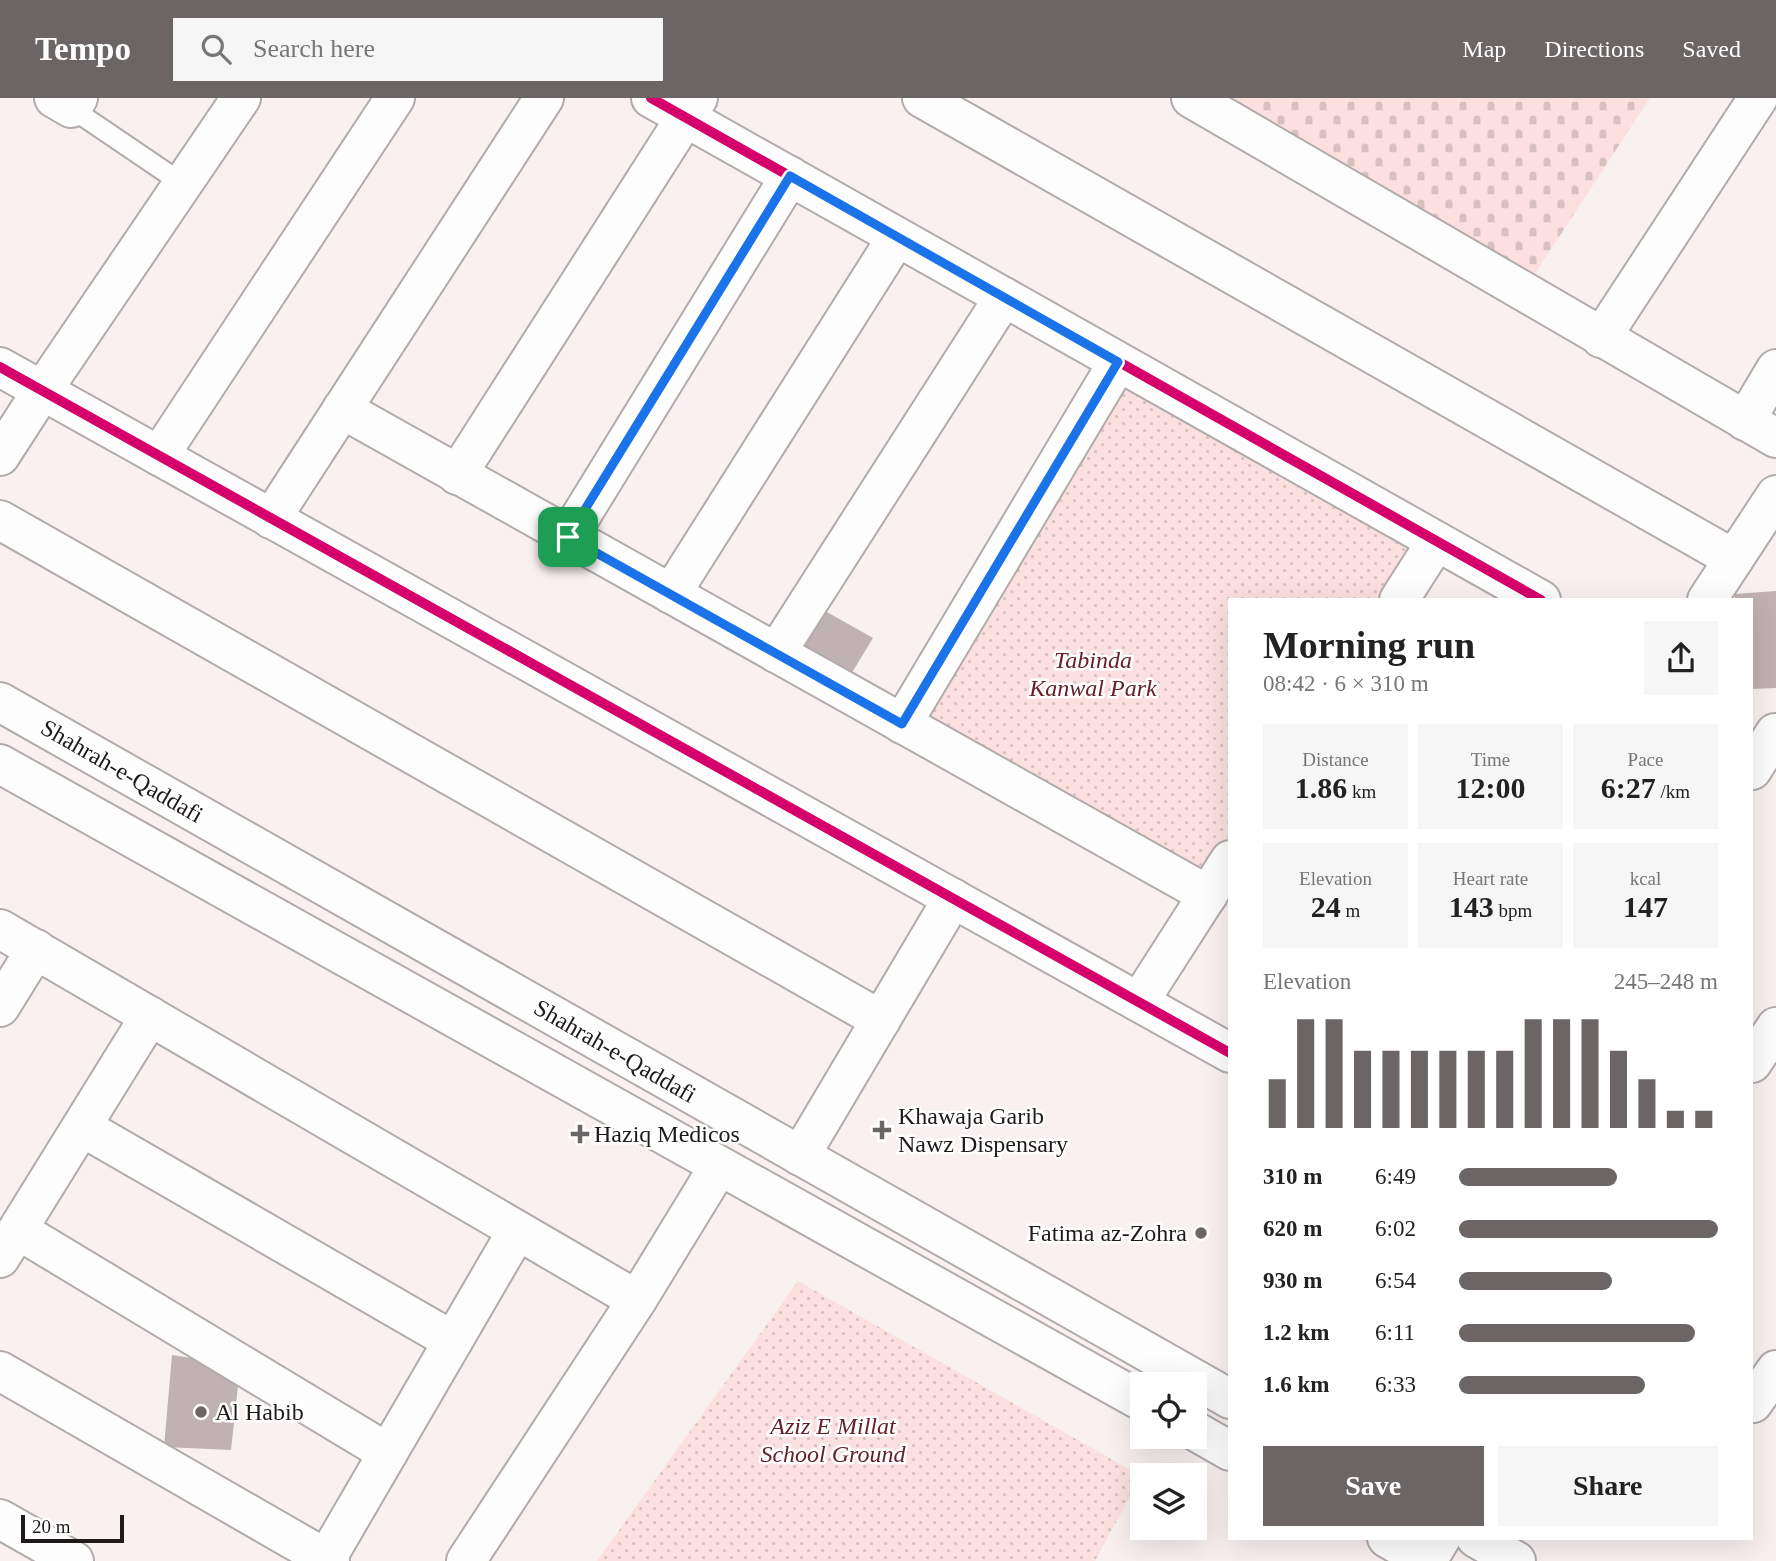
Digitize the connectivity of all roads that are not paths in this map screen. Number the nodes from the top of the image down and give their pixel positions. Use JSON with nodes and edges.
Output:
{"nodes":[{"id":1,"x":241,"y":98,"type":"edge"},
{"id":2,"x":395,"y":98,"type":"edge"},
{"id":3,"x":544,"y":98,"type":"edge"},
{"id":4,"x":651,"y":98,"type":"edge"},
{"id":5,"x":922,"y":98,"type":"edge"},
{"id":6,"x":1191,"y":98,"type":"edge"},
{"id":7,"x":1758,"y":98,"type":"edge"},
{"id":8,"x":68,"y":102,"type":"edge"},
{"id":9,"x":692,"y":108,"type":"edge"},
{"id":10,"x":790,"y":176,"type":"junction"},
{"id":11,"x":183,"y":184,"type":"junction"},
{"id":12,"x":897,"y":237,"type":"junction"},
{"id":13,"x":1004,"y":297,"type":"junction"},
{"id":14,"x":1601,"y":338,"type":"junction"},
{"id":15,"x":1118,"y":362,"type":"junction"},
{"id":16,"x":0,"y":367,"type":"edge"},
{"id":17,"x":1776,"y":369,"type":"edge"},
{"id":18,"x":42,"y":391,"type":"junction"},
{"id":19,"x":342,"y":410,"type":"junction"},
{"id":20,"x":1761,"y":430,"type":"edge"},
{"id":21,"x":0,"y":456,"type":"edge"},
{"id":22,"x":159,"y":456,"type":"junction"},
{"id":23,"x":457,"y":475,"type":"junction"},
{"id":24,"x":1776,"y":495,"type":"edge"},
{"id":25,"x":271,"y":519,"type":"junction"},
{"id":26,"x":0,"y":520,"type":"edge"},
{"id":27,"x":568,"y":537,"type":"junction"},
{"id":28,"x":1437,"y":542,"type":"junction"},
{"id":29,"x":1734,"y":559,"type":"junction"},
{"id":30,"x":671,"y":594,"type":"junction"},
{"id":31,"x":1400,"y":598,"type":"edge"},
{"id":32,"x":1537,"y":598,"type":"edge"},
{"id":33,"x":1708,"y":598,"type":"edge"},
{"id":34,"x":775,"y":653,"type":"junction"},
{"id":35,"x":0,"y":702,"type":"edge"},
{"id":36,"x":902,"y":724,"type":"junction"},
{"id":37,"x":1768,"y":728,"type":"edge"},
{"id":38,"x":0,"y":764,"type":"edge"},
{"id":39,"x":1753,"y":767,"type":"edge"},
{"id":40,"x":1228,"y":863,"type":"edge"},
{"id":41,"x":1208,"y":895,"type":"junction"},
{"id":42,"x":953,"y":898,"type":"junction"},
{"id":43,"x":0,"y":929,"type":"edge"},
{"id":44,"x":36,"y":949,"type":"junction"},
{"id":45,"x":1139,"y":1002,"type":"junction"},
{"id":46,"x":0,"y":1007,"type":"edge"},
{"id":47,"x":150,"y":1016,"type":"junction"},
{"id":48,"x":881,"y":1020,"type":"junction"},
{"id":49,"x":1776,"y":1027,"type":"edge"},
{"id":50,"x":1228,"y":1052,"type":"edge"},
{"id":51,"x":1753,"y":1061,"type":"edge"},
{"id":52,"x":82,"y":1127,"type":"junction"},
{"id":53,"x":800,"y":1156,"type":"junction"},
{"id":54,"x":719,"y":1166,"type":"junction"},
{"id":55,"x":517,"y":1231,"type":"junction"},
{"id":56,"x":9,"y":1244,"type":"edge"},
{"id":57,"x":637,"y":1300,"type":"junction"},
{"id":58,"x":453,"y":1341,"type":"junction"},
{"id":59,"x":1776,"y":1370,"type":"edge"},
{"id":60,"x":0,"y":1371,"type":"edge"},
{"id":61,"x":1130,"y":1395,"type":"edge"},
{"id":62,"x":1228,"y":1398,"type":"edge"},
{"id":63,"x":1760,"y":1408,"type":"edge"},
{"id":64,"x":1207,"y":1438,"type":"edge"},
{"id":65,"x":1228,"y":1450,"type":"edge"},
{"id":66,"x":388,"y":1452,"type":"junction"},
{"id":67,"x":0,"y":1518,"type":"edge"},
{"id":68,"x":1390,"y":1540,"type":"edge"},
{"id":69,"x":1440,"y":1540,"type":"edge"},
{"id":70,"x":1479,"y":1540,"type":"edge"},
{"id":71,"x":327,"y":1560,"type":"edge"},
{"id":72,"x":74,"y":1561,"type":"edge"},
{"id":73,"x":466,"y":1561,"type":"edge"},
{"id":74,"x":1427,"y":1561,"type":"edge"},
{"id":75,"x":1516,"y":1561,"type":"edge"}],
"edges":[{"from":1,"to":11,"type":"street"},
{"from":2,"to":22,"type":"street"},
{"from":3,"to":19,"type":"street"},
{"from":4,"to":9,"type":"street"},
{"from":5,"to":29,"type":"street"},
{"from":6,"to":14,"type":"street"},
{"from":7,"to":14,"type":"street"},
{"from":8,"to":11,"type":"lane"},
{"from":9,"to":10,"type":"street"},
{"from":9,"to":23,"type":"street"},
{"from":10,"to":12,"type":"street"},
{"from":10,"to":27,"type":"street"},
{"from":11,"to":18,"type":"street"},
{"from":12,"to":13,"type":"street"},
{"from":12,"to":30,"type":"street"},
{"from":13,"to":15,"type":"street"},
{"from":13,"to":34,"type":"street"},
{"from":14,"to":20,"type":"street"},
{"from":15,"to":28,"type":"street"},
{"from":15,"to":36,"type":"street"},
{"from":16,"to":18,"type":"street"},
{"from":17,"to":20,"type":"street"},
{"from":18,"to":21,"type":"street"},
{"from":18,"to":22,"type":"street"},
{"from":19,"to":23,"type":"street"},
{"from":19,"to":25,"type":"street"},
{"from":22,"to":25,"type":"street"},
{"from":23,"to":27,"type":"street"},
{"from":24,"to":29,"type":"street"},
{"from":25,"to":42,"type":"street"},
{"from":26,"to":48,"type":"street"},
{"from":27,"to":30,"type":"street"},
{"from":28,"to":31,"type":"street"},
{"from":28,"to":32,"type":"street"},
{"from":29,"to":33,"type":"street"},
{"from":30,"to":34,"type":"street"},
{"from":34,"to":36,"type":"street"},
{"from":35,"to":53,"type":"street","name":"Shahrah-e-Qaddafi"},
{"from":36,"to":41,"type":"street"},
{"from":37,"to":39,"type":"street"},
{"from":38,"to":54,"type":"street","name":"Shahrah-e-Qaddafi"},
{"from":40,"to":41,"type":"street"},
{"from":41,"to":45,"type":"street"},
{"from":42,"to":45,"type":"street"},
{"from":42,"to":48,"type":"street"},
{"from":43,"to":44,"type":"street"},
{"from":44,"to":46,"type":"street"},
{"from":44,"to":47,"type":"street"},
{"from":45,"to":50,"type":"street"},
{"from":47,"to":52,"type":"street"},
{"from":47,"to":55,"type":"street"},
{"from":48,"to":53,"type":"street"},
{"from":49,"to":51,"type":"street"},
{"from":52,"to":56,"type":"street"},
{"from":52,"to":58,"type":"street"},
{"from":53,"to":62,"type":"street","name":"Shahrah-e-Qaddafi"},
{"from":54,"to":57,"type":"street"},
{"from":54,"to":61,"type":"street","name":"Shahrah-e-Qaddafi"},
{"from":55,"to":57,"type":"street"},
{"from":55,"to":58,"type":"street"},
{"from":56,"to":66,"type":"street"},
{"from":57,"to":73,"type":"street"},
{"from":58,"to":66,"type":"street"},
{"from":59,"to":63,"type":"street"},
{"from":60,"to":71,"type":"street"},
{"from":64,"to":65,"type":"street"},
{"from":66,"to":71,"type":"street"},
{"from":67,"to":72,"type":"street"},
{"from":68,"to":74,"type":"street"},
{"from":69,"to":74,"type":"street"},
{"from":70,"to":75,"type":"street"}]}
